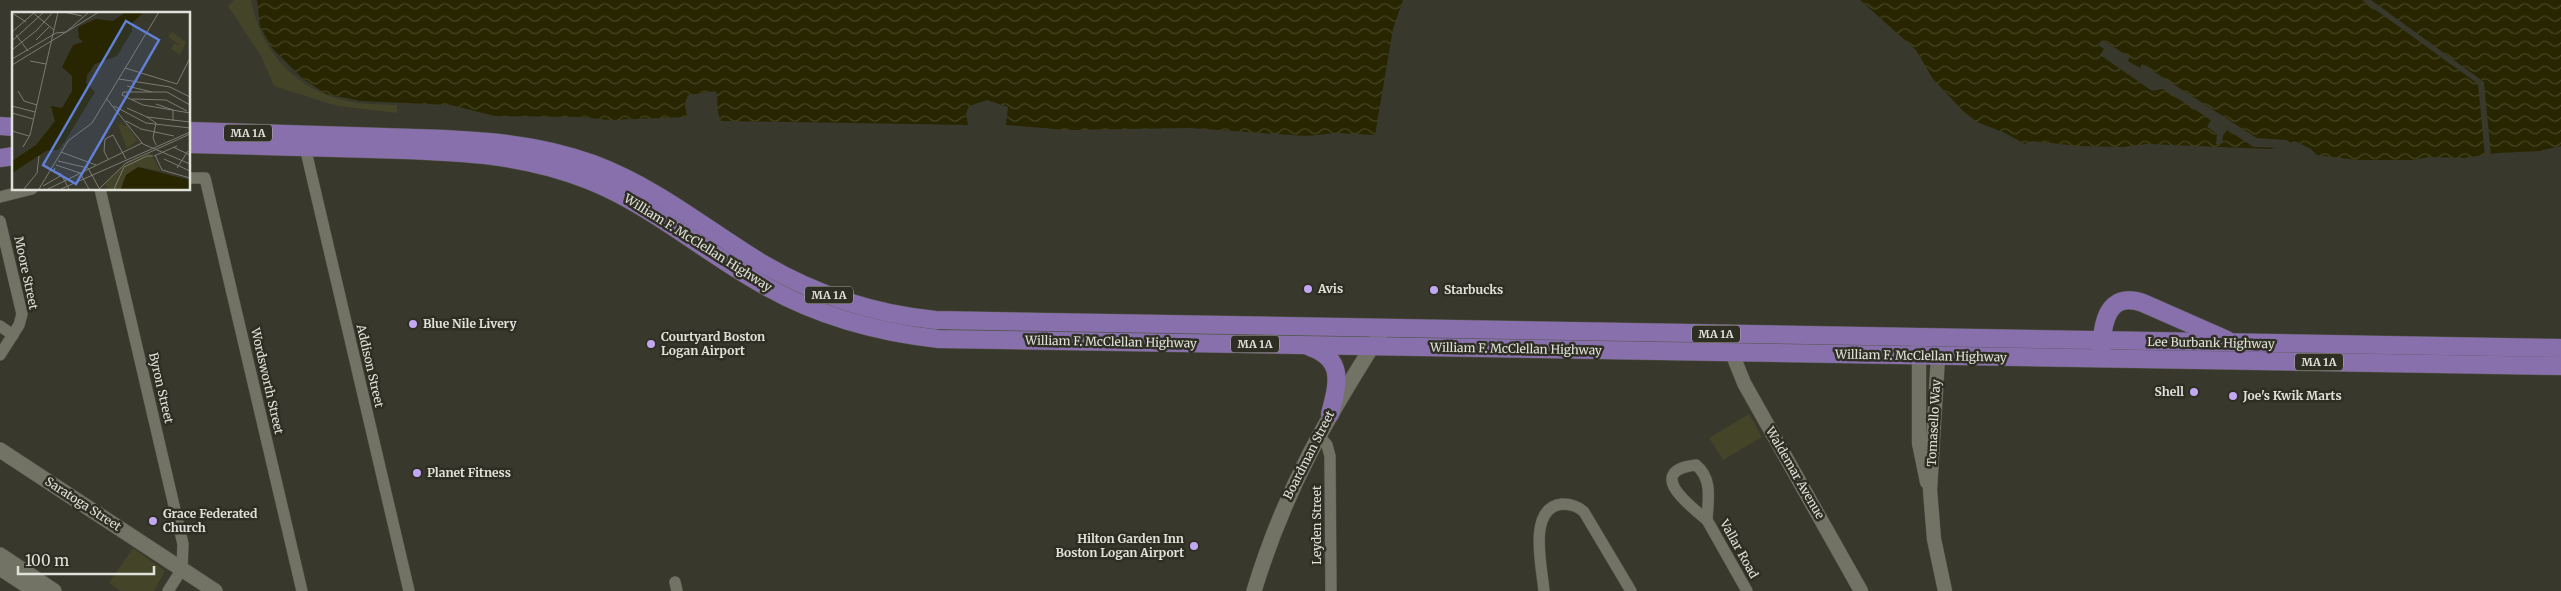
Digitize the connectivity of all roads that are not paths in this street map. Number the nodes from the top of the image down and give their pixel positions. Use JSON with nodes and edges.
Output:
{"nodes":[{"id":1,"x":190,"y":132,"type":"edge"},
{"id":2,"x":190,"y":144,"type":"edge"},
{"id":3,"x":305,"y":147,"type":"junction"},
{"id":4,"x":190,"y":178,"type":"edge"},
{"id":5,"x":27,"y":190,"type":"edge"},
{"id":6,"x":100,"y":190,"type":"edge"},
{"id":7,"x":0,"y":196,"type":"edge"},
{"id":8,"x":0,"y":221,"type":"edge"},
{"id":9,"x":0,"y":326,"type":"edge"},
{"id":10,"x":1384,"y":328,"type":"junction"},
{"id":11,"x":13,"y":335,"type":"junction"},
{"id":12,"x":1919,"y":338,"type":"junction"},
{"id":13,"x":2071,"y":340,"type":"joint"},
{"id":14,"x":2102,"y":341,"type":"junction"},
{"id":15,"x":2234,"y":343,"type":"junction"},
{"id":16,"x":1304,"y":345,"type":"junction"},
{"id":17,"x":1373,"y":346,"type":"junction"},
{"id":18,"x":2561,"y":348,"type":"edge"},
{"id":19,"x":1732,"y":353,"type":"junction"},
{"id":20,"x":0,"y":355,"type":"edge"},
{"id":21,"x":1919,"y":356,"type":"junction"},
{"id":22,"x":1938,"y":357,"type":"junction"},
{"id":23,"x":2076,"y":358,"type":"joint"},
{"id":24,"x":2101,"y":358,"type":"junction"},
{"id":25,"x":2561,"y":366,"type":"edge"},
{"id":26,"x":1330,"y":414,"type":"junction"},
{"id":27,"x":1318,"y":434,"type":"junction"},
{"id":28,"x":0,"y":450,"type":"edge"},
{"id":29,"x":1930,"y":490,"type":"junction"},
{"id":30,"x":1707,"y":520,"type":"junction"},
{"id":31,"x":0,"y":555,"type":"edge"},
{"id":32,"x":0,"y":568,"type":"edge"},
{"id":33,"x":182,"y":569,"type":"junction"},
{"id":34,"x":35,"y":591,"type":"edge"},
{"id":35,"x":54,"y":591,"type":"edge"},
{"id":36,"x":168,"y":591,"type":"edge"},
{"id":37,"x":215,"y":591,"type":"edge"},
{"id":38,"x":302,"y":591,"type":"edge"},
{"id":39,"x":409,"y":591,"type":"edge"},
{"id":40,"x":1254,"y":591,"type":"edge"},
{"id":41,"x":1331,"y":591,"type":"edge"},
{"id":42,"x":1544,"y":591,"type":"edge"},
{"id":43,"x":1631,"y":591,"type":"edge"},
{"id":44,"x":1747,"y":591,"type":"edge"},
{"id":45,"x":1861,"y":591,"type":"edge"},
{"id":46,"x":1945,"y":591,"type":"edge"}],
"edges":[{"from":1,"to":10,"type":"highway","name":"William F. McClellan Highway","number":"MA 1A"},
{"from":2,"to":3,"type":"highway","name":"William F. McClellan Highway","number":"MA 1A"},
{"from":3,"to":16,"type":"highway","name":"William F. McClellan Highway","number":"MA 1A"},
{"from":3,"to":39,"type":"street","name":"Addison Street"},
{"from":4,"to":38,"type":"street","name":"Wordsworth Street"},
{"from":5,"to":7,"type":"street"},
{"from":6,"to":33,"type":"street","name":"Byron Street"},
{"from":8,"to":11,"type":"street","name":"Moore Street"},
{"from":9,"to":11,"type":"street"},
{"from":10,"to":12,"type":"highway","name":"William F. McClellan Highway","number":"MA 1A"},
{"from":10,"to":17,"type":"main road","name":"Boardman Street"},
{"from":11,"to":20,"type":"street","name":"Moore Street"},
{"from":12,"to":13,"type":"highway","name":"William F. McClellan Highway","number":"MA 1A"},
{"from":12,"to":21,"type":"street","name":"Tomasello Way"},
{"from":13,"to":14,"type":"highway","name":"Lee Burbank Highway","number":"MA 1A"},
{"from":14,"to":15,"type":"highway","name":"Lee Burbank Highway","number":"MA 1A"},
{"from":14,"to":15,"type":"highway"},
{"from":14,"to":24,"type":"highway"},
{"from":15,"to":18,"type":"highway","name":"Lee Burbank Highway","number":"MA 1A"},
{"from":16,"to":17,"type":"highway","name":"William F. McClellan Highway","number":"MA 1A"},
{"from":16,"to":26,"type":"highway"},
{"from":17,"to":19,"type":"highway","name":"William F. McClellan Highway","number":"MA 1A"},
{"from":17,"to":26,"type":"main road","name":"Boardman Street"},
{"from":19,"to":21,"type":"highway","name":"William F. McClellan Highway","number":"MA 1A"},
{"from":19,"to":45,"type":"street","name":"Waldemar Avenue"},
{"from":21,"to":22,"type":"highway","name":"William F. McClellan Highway","number":"MA 1A"},
{"from":21,"to":29,"type":"street","name":"Tomasello Way"},
{"from":22,"to":23,"type":"highway","name":"William F. McClellan Highway","number":"MA 1A"},
{"from":22,"to":29,"type":"street","name":"Tomasello Way"},
{"from":23,"to":24,"type":"highway","name":"Lee Burbank Highway","number":"MA 1A"},
{"from":24,"to":25,"type":"highway","name":"Lee Burbank Highway","number":"MA 1A"},
{"from":26,"to":27,"type":"main road","name":"Boardman Street"},
{"from":27,"to":40,"type":"main road","name":"Boardman Street"},
{"from":27,"to":41,"type":"street","name":"Leyden Street"},
{"from":28,"to":33,"type":"main road","name":"Saratoga Street"},
{"from":29,"to":46,"type":"street","name":"Tomasello Way"},
{"from":30,"to":30,"type":"street","name":"Vallar Road"},
{"from":30,"to":44,"type":"street","name":"Vallar Road"},
{"from":31,"to":35,"type":"main road"},
{"from":32,"to":34,"type":"main road"},
{"from":33,"to":36,"type":"street"},
{"from":33,"to":37,"type":"main road","name":"Saratoga Street"},
{"from":42,"to":43,"type":"street"}]}
